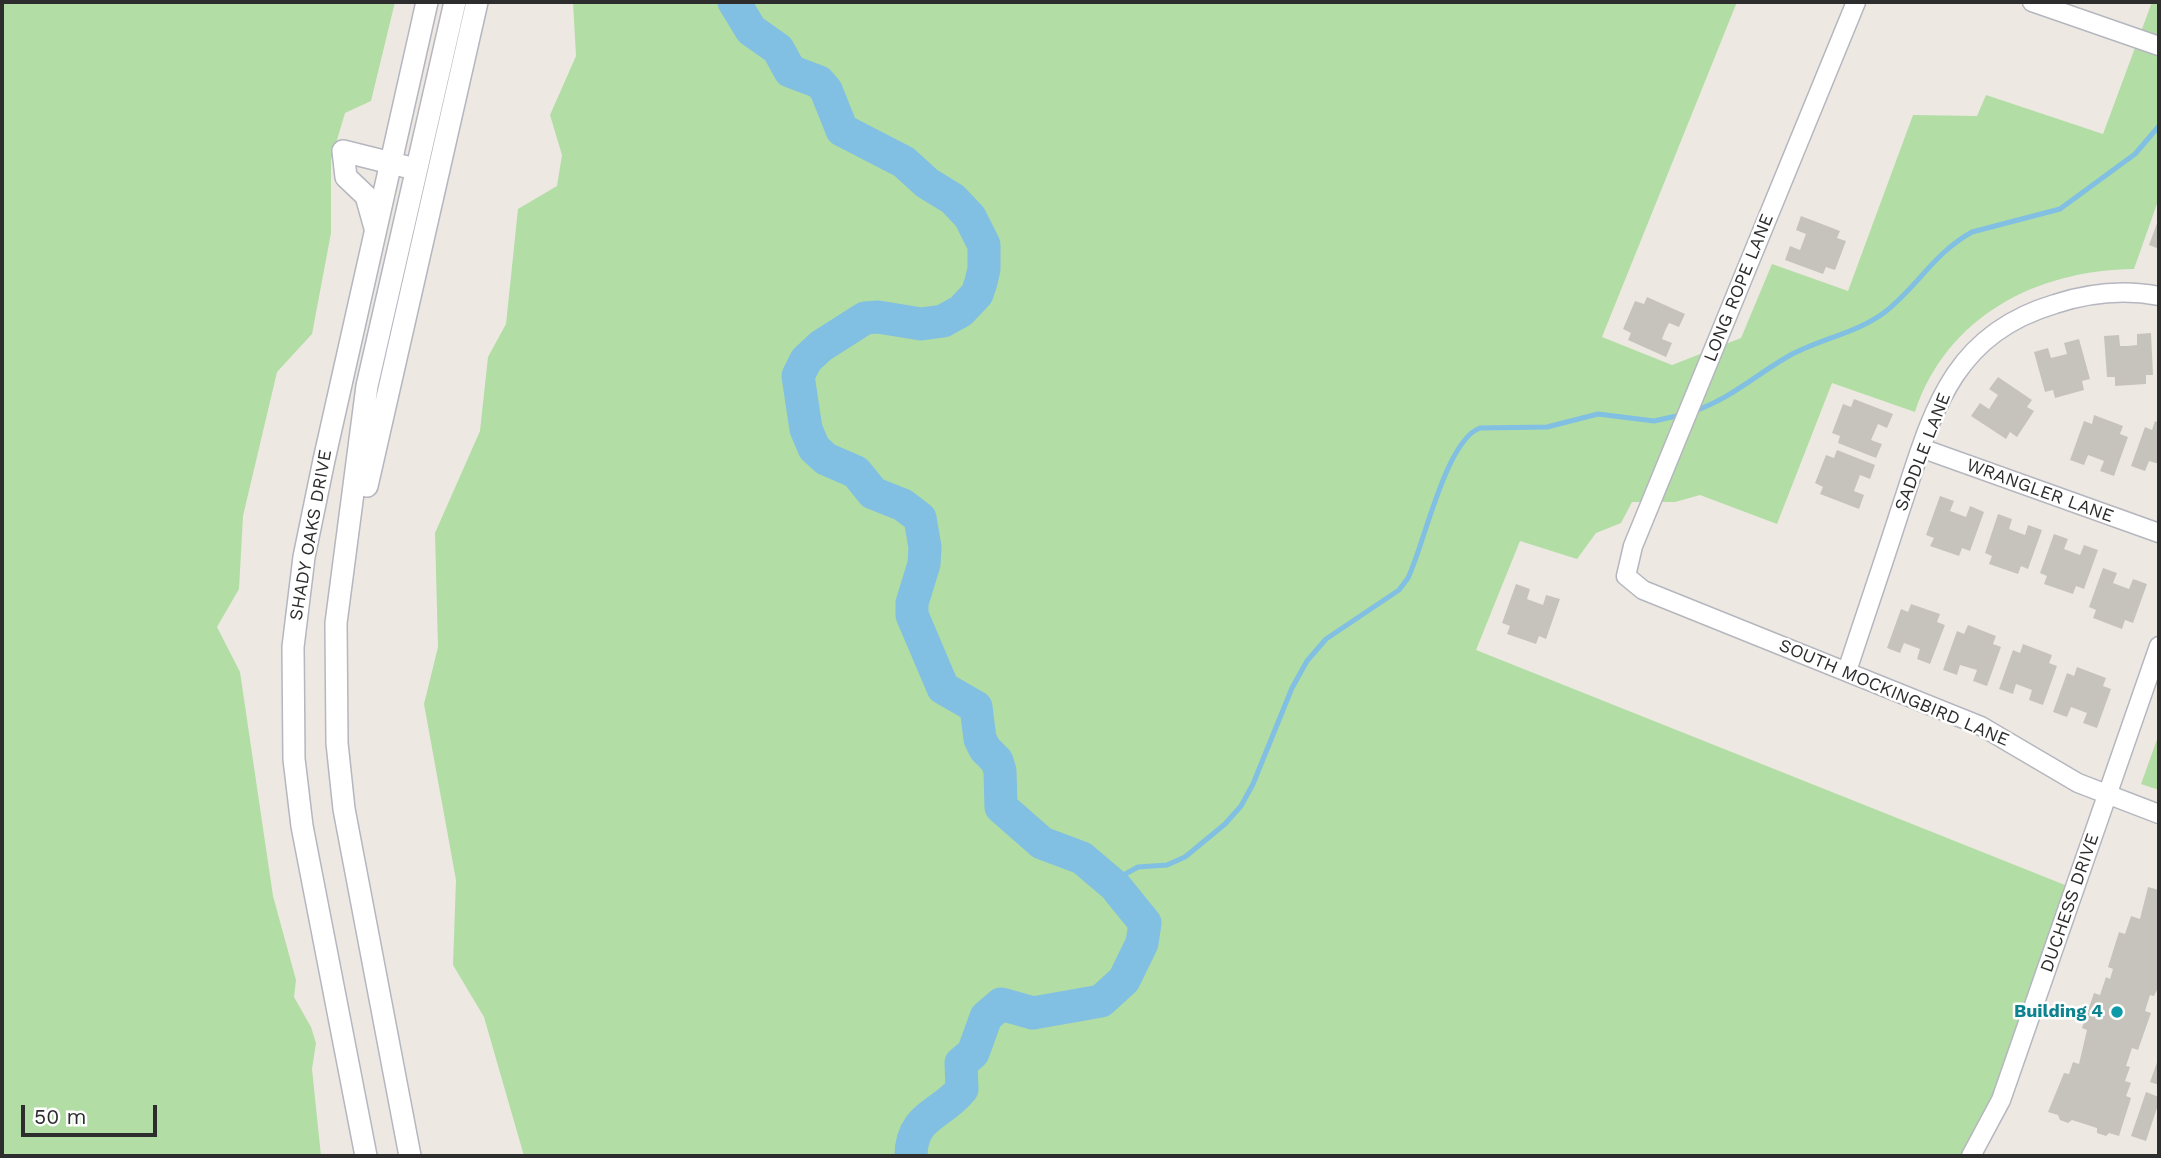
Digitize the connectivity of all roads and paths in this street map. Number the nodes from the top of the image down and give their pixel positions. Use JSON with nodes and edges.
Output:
{"nodes":[{"id":1,"x":427,"y":2,"type":"edge"},
{"id":2,"x":455,"y":2,"type":"edge"},
{"id":3,"x":477,"y":2,"type":"edge"},
{"id":4,"x":1856,"y":2,"type":"edge"},
{"id":5,"x":2032,"y":2,"type":"edge"},
{"id":6,"x":2152,"y":44,"type":"edge"},
{"id":7,"x":392,"y":163,"type":"junction"},
{"id":8,"x":415,"y":169,"type":"junction"},
{"id":9,"x":376,"y":232,"type":"junction"},
{"id":10,"x":2159,"y":296,"type":"edge"},
{"id":11,"x":1921,"y":448,"type":"junction"},
{"id":12,"x":2159,"y":533,"type":"edge"},
{"id":13,"x":1626,"y":576,"type":"joint"},
{"id":14,"x":2159,"y":646,"type":"edge"},
{"id":15,"x":337,"y":653,"type":"junction"},
{"id":16,"x":1847,"y":671,"type":"junction"},
{"id":17,"x":2107,"y":796,"type":"junction"},
{"id":18,"x":2159,"y":814,"type":"edge"},
{"id":19,"x":366,"y":1156,"type":"edge"},
{"id":20,"x":410,"y":1156,"type":"edge"},
{"id":21,"x":1972,"y":1156,"type":"edge"}],
"edges":[{"from":1,"to":7,"type":"street","name":"SHADY OAKS DRIVE"},
{"from":2,"to":8,"type":"street","name":"SHADY OAKS DRIVE"},
{"from":3,"to":15,"type":"street","name":"SHADY OAKS DRIVE"},
{"from":4,"to":13,"type":"street","name":"LONG ROPE LANE"},
{"from":5,"to":6,"type":"street"},
{"from":7,"to":8,"type":"street"},
{"from":7,"to":9,"type":"street","name":"SHADY OAKS DRIVE"},
{"from":7,"to":9,"type":"street"},
{"from":8,"to":15,"type":"street","name":"SHADY OAKS DRIVE"},
{"from":9,"to":19,"type":"street","name":"SHADY OAKS DRIVE"},
{"from":10,"to":11,"type":"street","name":"SADDLE LANE"},
{"from":11,"to":12,"type":"street","name":"WRANGLER LANE"},
{"from":11,"to":16,"type":"street","name":"SADDLE LANE"},
{"from":13,"to":16,"type":"street","name":"SOUTH MOCKINGBIRD LANE"},
{"from":14,"to":17,"type":"street","name":"DUCHESS DRIVE"},
{"from":15,"to":20,"type":"street","name":"SHADY OAKS DRIVE"},
{"from":16,"to":17,"type":"street","name":"SOUTH MOCKINGBIRD LANE"},
{"from":17,"to":18,"type":"street","name":"SOUTH MOCKINGBIRD LANE"},
{"from":17,"to":21,"type":"street","name":"DUCHESS DRIVE"}]}
